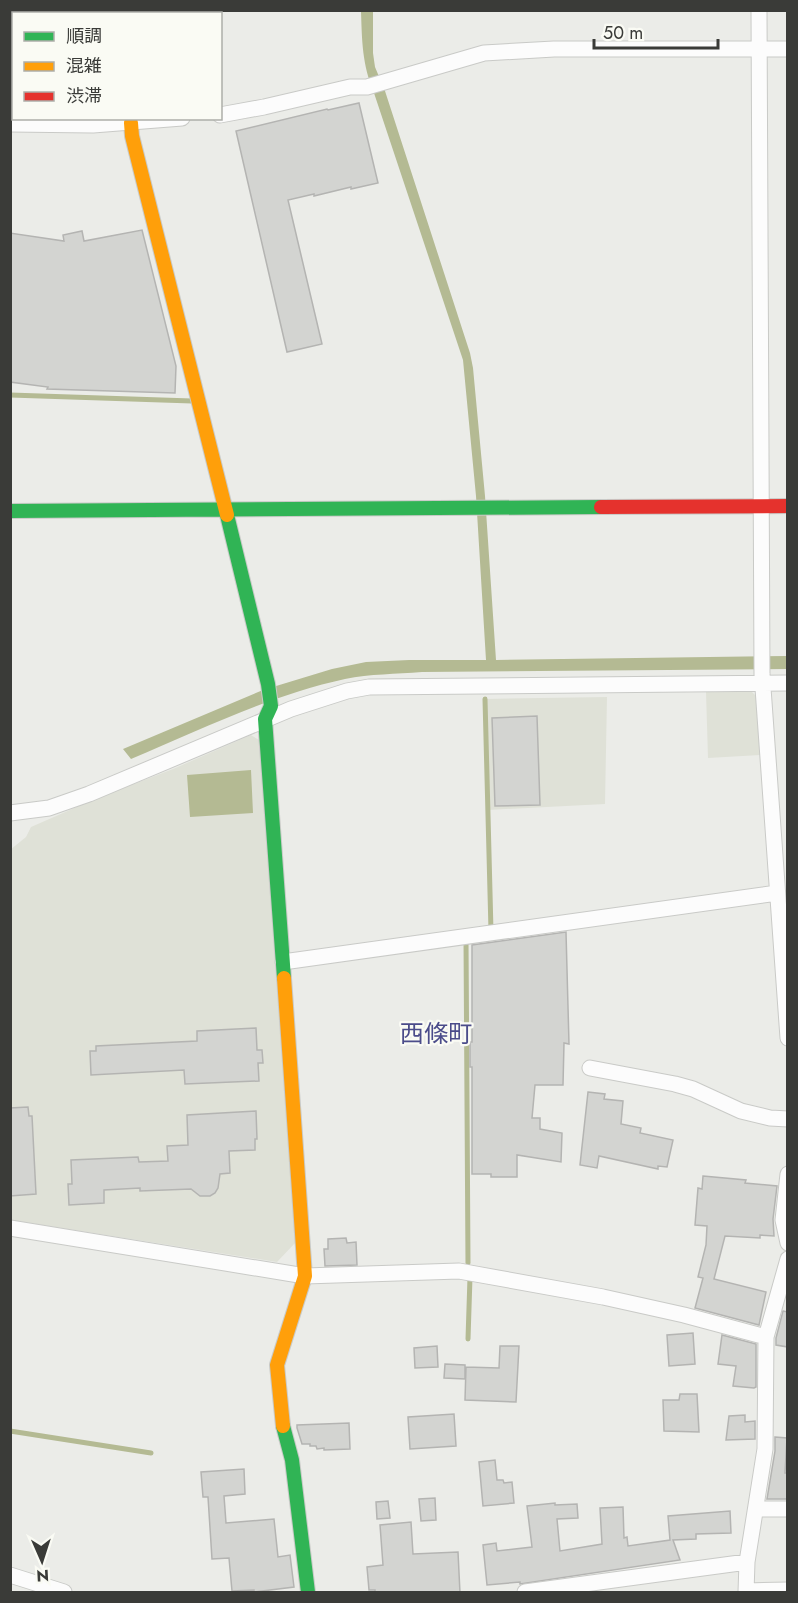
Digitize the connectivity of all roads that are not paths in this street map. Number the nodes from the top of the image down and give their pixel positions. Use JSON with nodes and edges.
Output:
{"nodes":[{"id":1,"x":759,"y":10,"type":"edge"},
{"id":2,"x":759,"y":49,"type":"junction"},
{"id":3,"x":788,"y":49,"type":"edge"},
{"id":4,"x":222,"y":115,"type":"edge"},
{"id":5,"x":162,"y":120,"type":"edge"},
{"id":6,"x":131,"y":123,"type":"junction"},
{"id":7,"x":10,"y":124,"type":"edge"},
{"id":8,"x":788,"y":506,"type":"edge"},
{"id":9,"x":761,"y":507,"type":"junction"},
{"id":10,"x":226,"y":509,"type":"junction"},
{"id":11,"x":10,"y":511,"type":"edge"},
{"id":12,"x":762,"y":679,"type":"junction"},
{"id":13,"x":788,"y":683,"type":"edge"},
{"id":14,"x":268,"y":713,"type":"junction"},
{"id":15,"x":10,"y":813,"type":"edge"},
{"id":16,"x":777,"y":893,"type":"junction"},
{"id":17,"x":283,"y":962,"type":"junction"},
{"id":18,"x":788,"y":1038,"type":"edge"},
{"id":19,"x":590,"y":1068,"type":"dead end"},
{"id":20,"x":788,"y":1119,"type":"edge"},
{"id":21,"x":788,"y":1174,"type":"edge"},
{"id":22,"x":10,"y":1228,"type":"edge"},
{"id":23,"x":788,"y":1244,"type":"edge"},
{"id":24,"x":788,"y":1259,"type":"edge"},
{"id":25,"x":305,"y":1276,"type":"junction"},
{"id":26,"x":766,"y":1336,"type":"junction"},
{"id":27,"x":756,"y":1509,"type":"junction"},
{"id":28,"x":788,"y":1509,"type":"edge"},
{"id":29,"x":747,"y":1562,"type":"junction"},
{"id":30,"x":10,"y":1575,"type":"edge"},
{"id":31,"x":788,"y":1590,"type":"edge"},
{"id":32,"x":746,"y":1592,"type":"edge"},
{"id":33,"x":64,"y":1593,"type":"edge"},
{"id":34,"x":308,"y":1593,"type":"edge"},
{"id":35,"x":525,"y":1593,"type":"edge"}],
"edges":[{"from":1,"to":2,"type":"street"},
{"from":2,"to":3,"type":"street"},
{"from":2,"to":4,"type":"street"},
{"from":2,"to":9,"type":"street"},
{"from":5,"to":6,"type":"street"},
{"from":6,"to":7,"type":"street"},
{"from":6,"to":10,"type":"street"},
{"from":8,"to":9,"type":"street"},
{"from":9,"to":10,"type":"street"},
{"from":9,"to":12,"type":"street"},
{"from":10,"to":11,"type":"street"},
{"from":10,"to":14,"type":"street"},
{"from":12,"to":13,"type":"street"},
{"from":12,"to":14,"type":"street"},
{"from":12,"to":16,"type":"street"},
{"from":14,"to":15,"type":"street"},
{"from":14,"to":17,"type":"street"},
{"from":16,"to":17,"type":"street"},
{"from":16,"to":18,"type":"street"},
{"from":17,"to":25,"type":"street"},
{"from":19,"to":20,"type":"street"},
{"from":21,"to":23,"type":"street"},
{"from":22,"to":25,"type":"street"},
{"from":24,"to":26,"type":"street"},
{"from":25,"to":26,"type":"street"},
{"from":25,"to":34,"type":"street"},
{"from":26,"to":27,"type":"street"},
{"from":27,"to":28,"type":"street"},
{"from":27,"to":29,"type":"street"},
{"from":29,"to":32,"type":"street"},
{"from":29,"to":35,"type":"street"},
{"from":30,"to":33,"type":"street"},
{"from":31,"to":32,"type":"street"}]}
